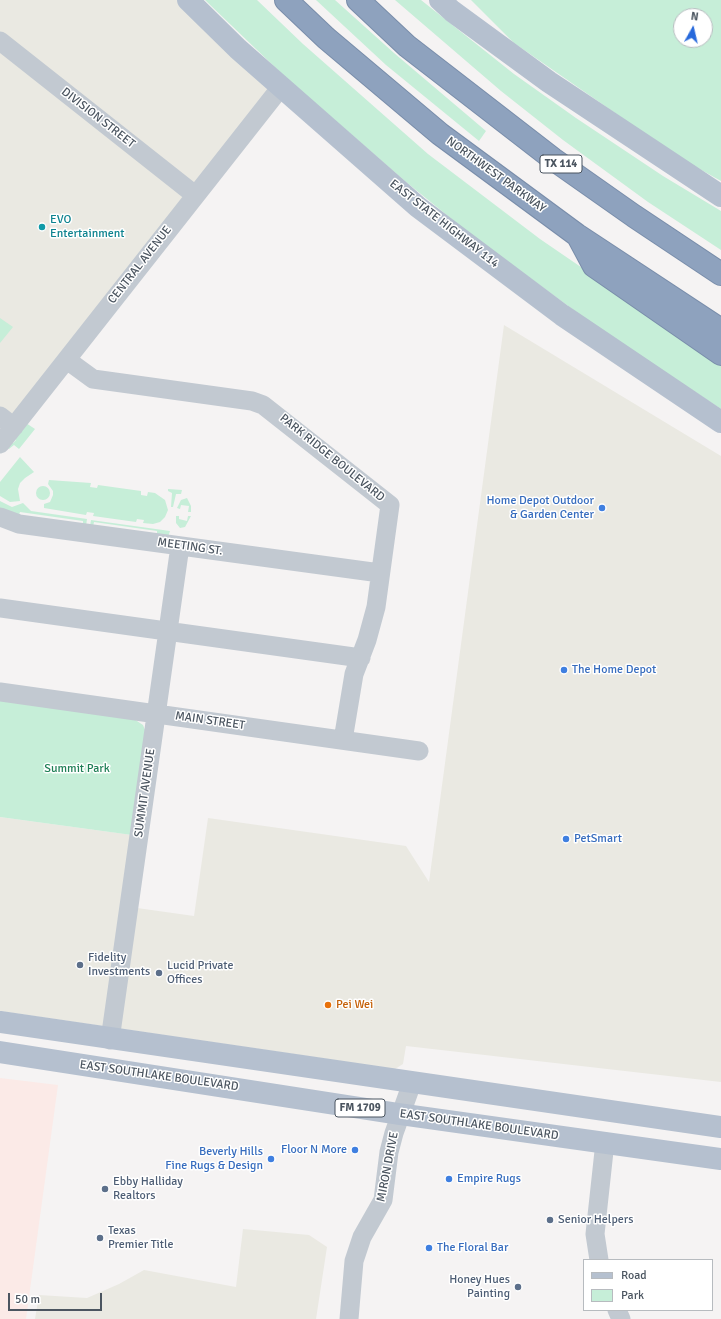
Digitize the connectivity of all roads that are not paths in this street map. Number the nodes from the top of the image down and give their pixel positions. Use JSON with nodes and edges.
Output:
{"nodes":[{"id":1,"x":188,"y":0,"type":"edge"},
{"id":2,"x":286,"y":0,"type":"edge"},
{"id":3,"x":358,"y":0,"type":"edge"},
{"id":4,"x":380,"y":0,"type":"edge"},
{"id":5,"x":447,"y":4,"type":"edge"},
{"id":6,"x":0,"y":41,"type":"edge"},
{"id":7,"x":407,"y":46,"type":"junction"},
{"id":8,"x":281,"y":87,"type":"junction"},
{"id":9,"x":196,"y":195,"type":"junction"},
{"id":10,"x":721,"y":196,"type":"edge"},
{"id":11,"x":578,"y":235,"type":"junction"},
{"id":12,"x":721,"y":274,"type":"edge"},
{"id":13,"x":721,"y":330,"type":"edge"},
{"id":14,"x":721,"y":354,"type":"edge"},
{"id":15,"x":67,"y":360,"type":"junction"},
{"id":16,"x":7,"y":421,"type":"edge"},
{"id":17,"x":721,"y":422,"type":"edge"},
{"id":18,"x":0,"y":444,"type":"edge"},
{"id":19,"x":0,"y":517,"type":"edge"},
{"id":20,"x":180,"y":546,"type":"junction"},
{"id":21,"x":380,"y":573,"type":"junction"},
{"id":22,"x":0,"y":608,"type":"edge"},
{"id":23,"x":168,"y":632,"type":"junction"},
{"id":24,"x":361,"y":658,"type":"junction"},
{"id":25,"x":0,"y":692,"type":"edge"},
{"id":26,"x":156,"y":714,"type":"junction"},
{"id":27,"x":343,"y":740,"type":"junction"},
{"id":28,"x":419,"y":751,"type":"dead end"},
{"id":29,"x":0,"y":1022,"type":"edge"},
{"id":30,"x":110,"y":1040,"type":"junction"},
{"id":31,"x":0,"y":1052,"type":"edge"},
{"id":32,"x":412,"y":1083,"type":"junction"},
{"id":33,"x":399,"y":1114,"type":"junction"},
{"id":34,"x":721,"y":1127,"type":"edge"},
{"id":35,"x":605,"y":1142,"type":"junction"},
{"id":36,"x":721,"y":1159,"type":"edge"},
{"id":37,"x":599,"y":1259,"type":"edge"},
{"id":38,"x":349,"y":1319,"type":"edge"}],
"edges":[{"from":1,"to":8,"type":"main road","name":"EAST STATE HIGHWAY 114"},
{"from":2,"to":11,"type":"highway","name":"NORTHWEST PARKWAY"},
{"from":3,"to":7,"type":"highway","number":"TX 114"},
{"from":4,"to":7,"type":"highway"},
{"from":5,"to":10,"type":"main road"},
{"from":6,"to":9,"type":"street","name":"DIVISION STREET"},
{"from":7,"to":12,"type":"highway","number":"TX 114"},
{"from":8,"to":9,"type":"street","name":"CENTRAL AVENUE"},
{"from":8,"to":17,"type":"main road","name":"EAST STATE HIGHWAY 114"},
{"from":9,"to":15,"type":"street","name":"CENTRAL AVENUE"},
{"from":11,"to":13,"type":"highway","name":"NORTHWEST PARKWAY"},
{"from":11,"to":14,"type":"highway"},
{"from":15,"to":16,"type":"street","name":"CENTRAL AVENUE"},
{"from":15,"to":21,"type":"street","name":"PARK RIDGE BOULEVARD"},
{"from":16,"to":18,"type":"street","name":"CENTRAL AVENUE"},
{"from":19,"to":20,"type":"street","name":"MEETING ST."},
{"from":20,"to":21,"type":"street","name":"MEETING ST."},
{"from":20,"to":23,"type":"street","name":"SUMMIT AVENUE"},
{"from":21,"to":24,"type":"street","name":"PARK RIDGE BOULEVARD"},
{"from":22,"to":23,"type":"street"},
{"from":23,"to":24,"type":"street"},
{"from":23,"to":26,"type":"street","name":"SUMMIT AVENUE"},
{"from":24,"to":27,"type":"street","name":"PARK RIDGE BOULEVARD"},
{"from":25,"to":26,"type":"street","name":"MAIN STREET"},
{"from":26,"to":27,"type":"street","name":"MAIN STREET"},
{"from":26,"to":30,"type":"street","name":"SUMMIT AVENUE"},
{"from":27,"to":28,"type":"street","name":"MAIN STREET"},
{"from":29,"to":30,"type":"main road"},
{"from":30,"to":32,"type":"main road"},
{"from":31,"to":33,"type":"main road","name":"EAST SOUTHLAKE BOULEVARD","number":"FM 1709"},
{"from":32,"to":33,"type":"street","name":"MIRON DRIVE"},
{"from":32,"to":34,"type":"main road"},
{"from":33,"to":35,"type":"main road","name":"EAST SOUTHLAKE BOULEVARD","number":"FM 1709"},
{"from":33,"to":38,"type":"street","name":"MIRON DRIVE"},
{"from":35,"to":36,"type":"main road","name":"EAST SOUTHLAKE BOULEVARD","number":"FM 1709"},
{"from":35,"to":37,"type":"street"}]}
